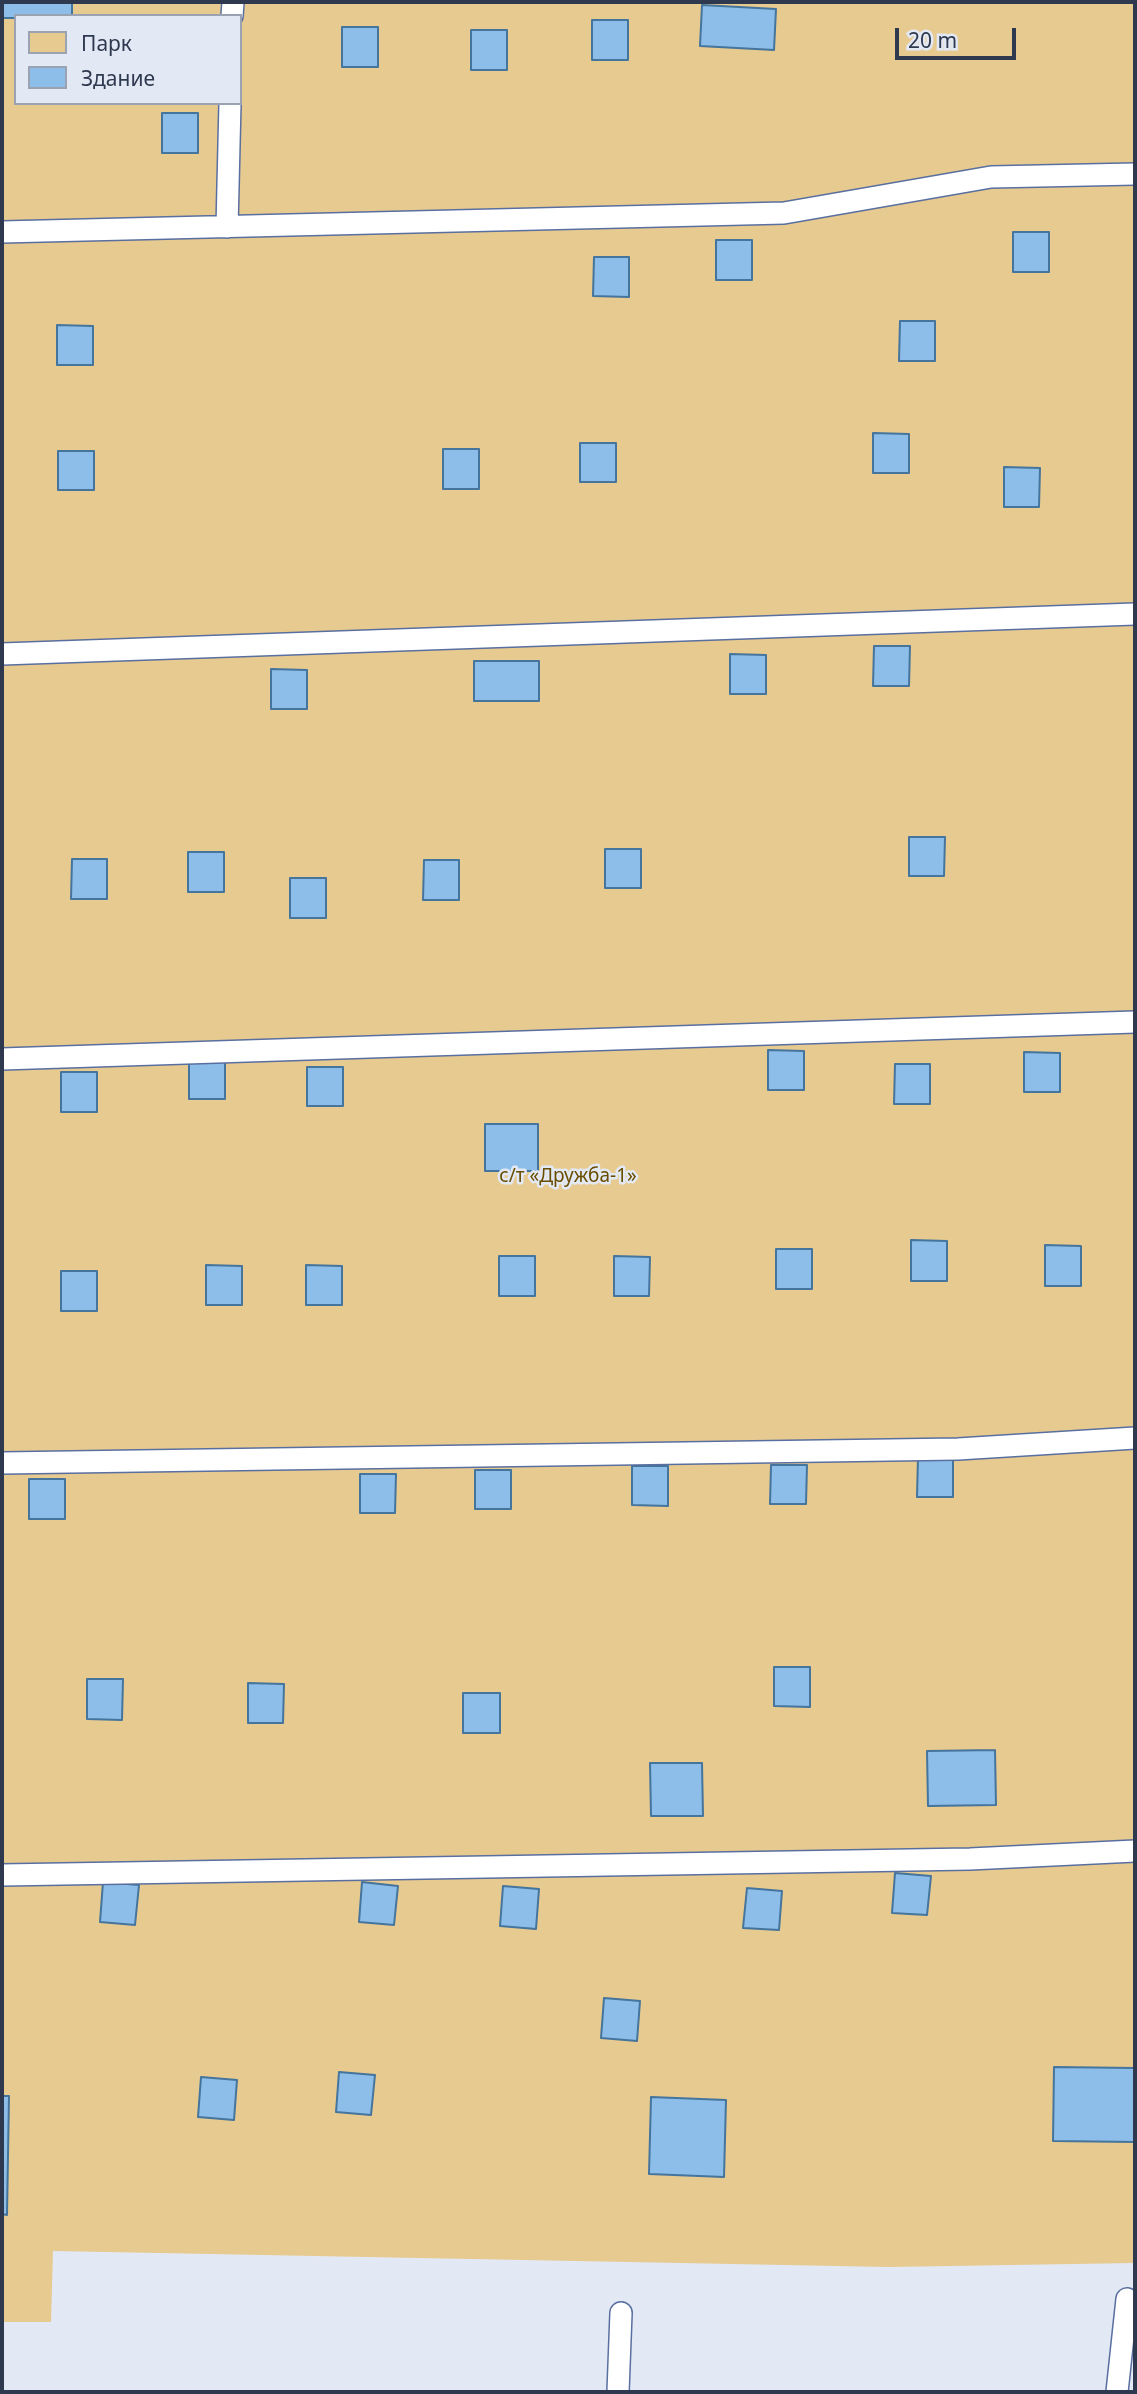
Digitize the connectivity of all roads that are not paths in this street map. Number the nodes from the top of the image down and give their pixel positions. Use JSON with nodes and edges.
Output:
{"nodes":[{"id":1,"x":230,"y":105,"type":"edge"},
{"id":2,"x":1135,"y":174,"type":"edge"},
{"id":3,"x":227,"y":227,"type":"junction"},
{"id":4,"x":2,"y":232,"type":"edge"},
{"id":5,"x":1135,"y":614,"type":"edge"},
{"id":6,"x":2,"y":654,"type":"edge"},
{"id":7,"x":1135,"y":1022,"type":"edge"},
{"id":8,"x":2,"y":1059,"type":"edge"},
{"id":9,"x":1135,"y":1438,"type":"edge"},
{"id":10,"x":2,"y":1462,"type":"edge"},
{"id":11,"x":1135,"y":1851,"type":"edge"},
{"id":12,"x":2,"y":1875,"type":"edge"},
{"id":13,"x":1127,"y":2299,"type":"dead end"},
{"id":14,"x":621,"y":2313,"type":"dead end"},
{"id":15,"x":618,"y":2392,"type":"edge"},
{"id":16,"x":1117,"y":2392,"type":"edge"}],
"edges":[{"from":1,"to":3,"type":"lane"},
{"from":2,"to":3,"type":"lane"},
{"from":3,"to":4,"type":"lane"},
{"from":5,"to":6,"type":"lane"},
{"from":7,"to":8,"type":"lane"},
{"from":9,"to":10,"type":"lane"},
{"from":11,"to":12,"type":"lane"},
{"from":13,"to":16,"type":"lane"},
{"from":14,"to":15,"type":"lane"}]}
